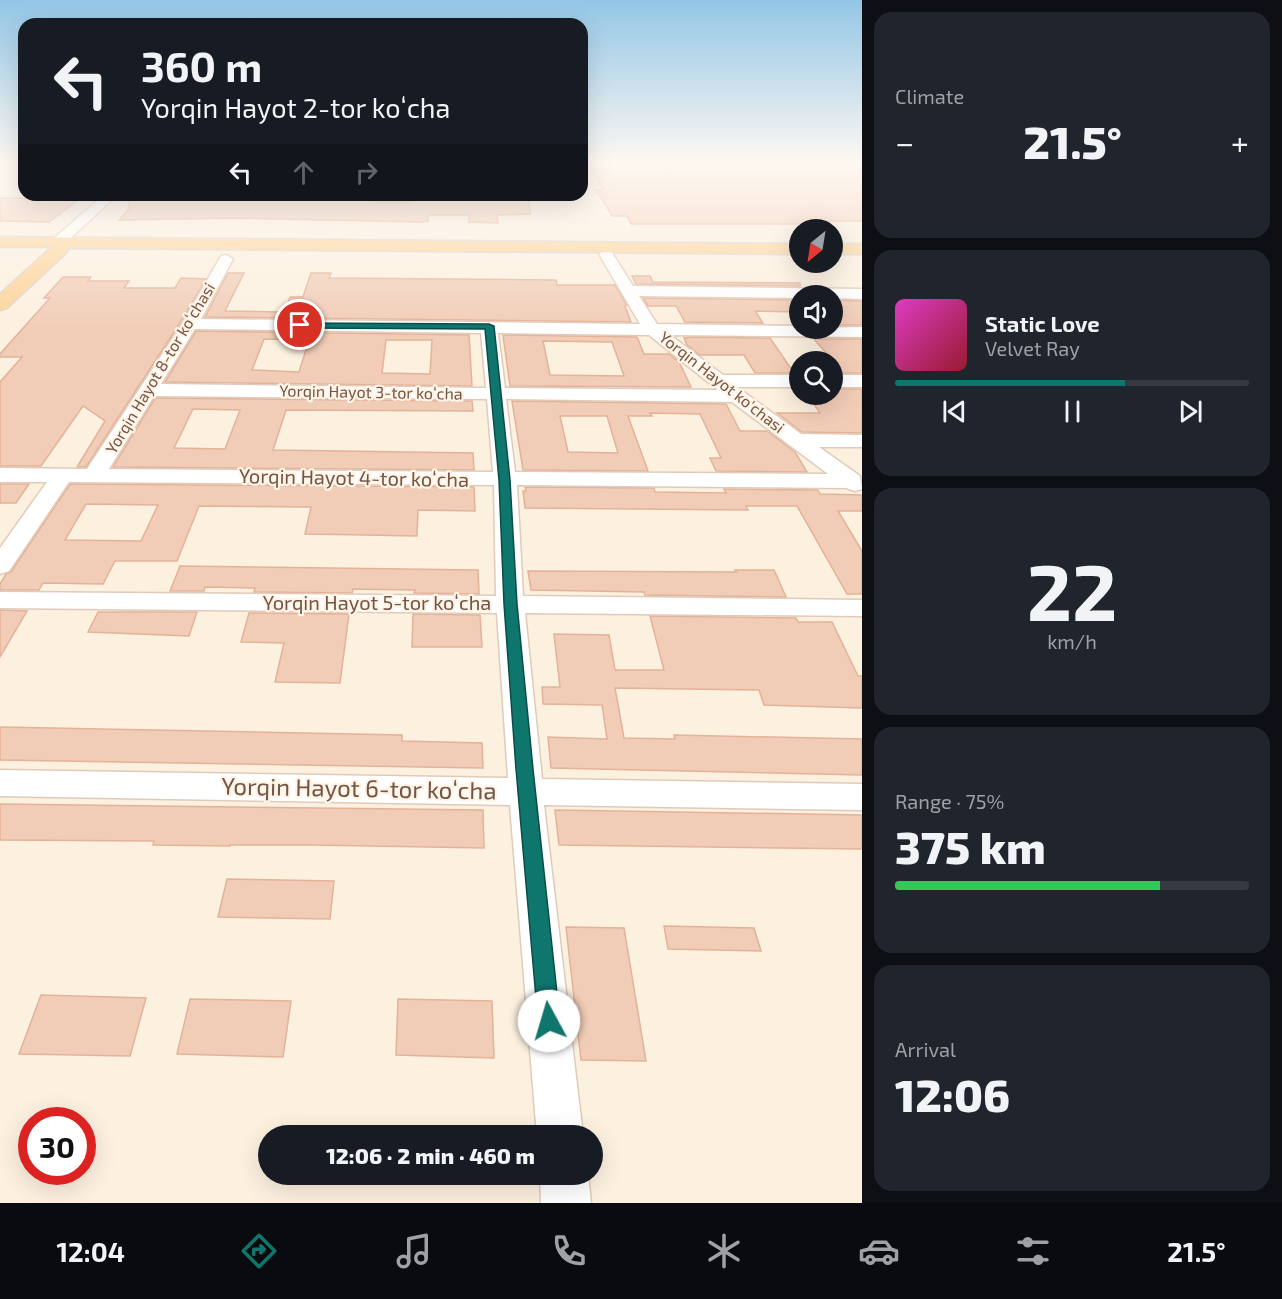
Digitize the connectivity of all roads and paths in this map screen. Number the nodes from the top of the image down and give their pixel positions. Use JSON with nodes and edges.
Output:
{"nodes":[{"id":1,"x":83,"y":220,"type":"edge"},
{"id":2,"x":0,"y":242,"type":"edge"},
{"id":3,"x":53,"y":247,"type":"junction"},
{"id":4,"x":0,"y":249,"type":"edge"},
{"id":5,"x":843,"y":249,"type":"edge"},
{"id":6,"x":862,"y":249,"type":"edge"},
{"id":7,"x":789,"y":250,"type":"edge"},
{"id":8,"x":757,"y":252,"type":"junction"},
{"id":9,"x":606,"y":254,"type":"junction"},
{"id":10,"x":789,"y":254,"type":"edge"},
{"id":11,"x":843,"y":255,"type":"edge"},
{"id":12,"x":862,"y":255,"type":"edge"},
{"id":13,"x":226,"y":259,"type":"dead end"},
{"id":14,"x":0,"y":288,"type":"edge"},
{"id":15,"x":629,"y":291,"type":"junction"},
{"id":16,"x":862,"y":294,"type":"edge"},
{"id":17,"x":0,"y":304,"type":"edge"},
{"id":18,"x":190,"y":324,"type":"junction"},
{"id":19,"x":489,"y":326,"type":"junction"},
{"id":20,"x":651,"y":328,"type":"junction"},
{"id":21,"x":862,"y":332,"type":"edge"},
{"id":22,"x":718,"y":381,"type":"junction"},
{"id":23,"x":789,"y":381,"type":"edge"},
{"id":24,"x":843,"y":381,"type":"edge"},
{"id":25,"x":862,"y":381,"type":"edge"},
{"id":26,"x":148,"y":390,"type":"junction"},
{"id":27,"x":496,"y":393,"type":"junction"},
{"id":28,"x":737,"y":396,"type":"junction"},
{"id":29,"x":798,"y":440,"type":"junction"},
{"id":30,"x":862,"y":441,"type":"edge"},
{"id":31,"x":0,"y":475,"type":"edge"},
{"id":32,"x":63,"y":475,"type":"junction"},
{"id":33,"x":94,"y":476,"type":"junction"},
{"id":34,"x":505,"y":480,"type":"junction"},
{"id":35,"x":857,"y":485,"type":"edge"},
{"id":36,"x":0,"y":566,"type":"edge"},
{"id":37,"x":0,"y":600,"type":"edge"},
{"id":38,"x":510,"y":604,"type":"junction"},
{"id":39,"x":862,"y":608,"type":"edge"},
{"id":40,"x":0,"y":783,"type":"edge"},
{"id":41,"x":526,"y":793,"type":"junction"},
{"id":42,"x":862,"y":797,"type":"edge"},
{"id":43,"x":559,"y":1125,"type":"edge"},
{"id":44,"x":565,"y":1185,"type":"edge"},
{"id":45,"x":566,"y":1203,"type":"edge"}],
"edges":[{"from":1,"to":3,"type":"street"},
{"from":2,"to":3,"type":"main road"},
{"from":3,"to":4,"type":"main road"},
{"from":3,"to":8,"type":"main road"},
{"from":3,"to":9,"type":"main road"},
{"from":3,"to":14,"type":"main road"},
{"from":3,"to":17,"type":"main road"},
{"from":5,"to":6,"type":"main road"},
{"from":7,"to":8,"type":"main road"},
{"from":8,"to":9,"type":"main road"},
{"from":8,"to":10,"type":"main road"},
{"from":9,"to":15,"type":"street","name":"Yorqin Hayot ko'chasi"},
{"from":11,"to":12,"type":"main road"},
{"from":13,"to":18,"type":"street","name":"Yorqin Hayot 8-tor koʻchasi"},
{"from":15,"to":16,"type":"street"},
{"from":15,"to":20,"type":"street","name":"Yorqin Hayot ko'chasi"},
{"from":18,"to":19,"type":"street"},
{"from":18,"to":26,"type":"street","name":"Yorqin Hayot 8-tor koʻchasi"},
{"from":19,"to":20,"type":"street"},
{"from":19,"to":27,"type":"street"},
{"from":20,"to":21,"type":"street"},
{"from":20,"to":22,"type":"street","name":"Yorqin Hayot ko'chasi"},
{"from":22,"to":23,"type":"street"},
{"from":22,"to":28,"type":"street","name":"Yorqin Hayot ko'chasi"},
{"from":24,"to":25,"type":"street"},
{"from":26,"to":27,"type":"street","name":"Yorqin Hayot 3-tor koʻcha"},
{"from":26,"to":33,"type":"street","name":"Yorqin Hayot 8-tor koʻchasi"},
{"from":27,"to":28,"type":"street","name":"Yorqin Hayot 3-tor koʻcha"},
{"from":27,"to":34,"type":"street"},
{"from":28,"to":29,"type":"street","name":"Yorqin Hayot ko'chasi"},
{"from":29,"to":30,"type":"street"},
{"from":29,"to":35,"type":"street","name":"Yorqin Hayot ko'chasi"},
{"from":31,"to":32,"type":"street","name":"Yorqin Hayot 4-tor koʻcha"},
{"from":32,"to":33,"type":"street","name":"Yorqin Hayot 4-tor koʻcha"},
{"from":32,"to":36,"type":"street"},
{"from":33,"to":34,"type":"street","name":"Yorqin Hayot 4-tor koʻcha"},
{"from":34,"to":35,"type":"street","name":"Yorqin Hayot 4-tor koʻcha"},
{"from":34,"to":38,"type":"street"},
{"from":37,"to":38,"type":"street","name":"Yorqin Hayot 5-tor koʻcha"},
{"from":38,"to":39,"type":"street","name":"Yorqin Hayot 5-tor koʻcha"},
{"from":38,"to":41,"type":"street"},
{"from":40,"to":41,"type":"street","name":"Yorqin Hayot 6-tor koʻcha"},
{"from":41,"to":42,"type":"street","name":"Yorqin Hayot 6-tor koʻcha"},
{"from":41,"to":43,"type":"street"},
{"from":44,"to":45,"type":"street"}]}
